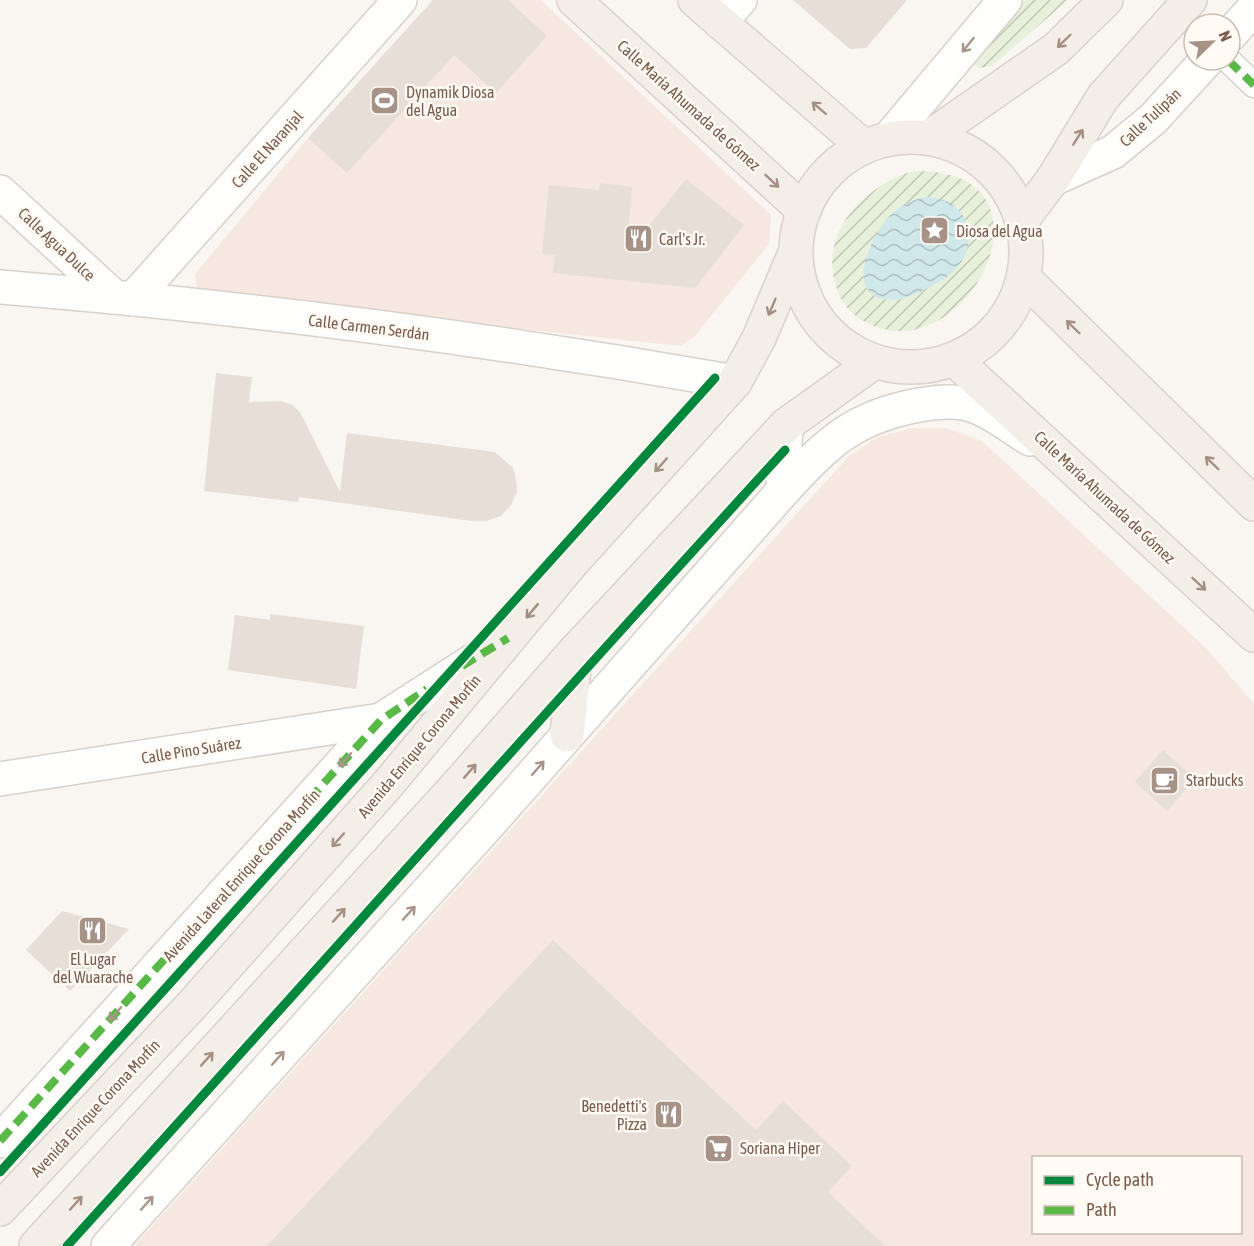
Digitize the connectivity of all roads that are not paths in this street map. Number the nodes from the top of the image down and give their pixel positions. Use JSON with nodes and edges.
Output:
{"nodes":[{"id":1,"x":400,"y":0,"type":"edge"},
{"id":2,"x":574,"y":0,"type":"edge"},
{"id":3,"x":695,"y":0,"type":"edge"},
{"id":4,"x":1005,"y":0,"type":"edge"},
{"id":5,"x":1106,"y":0,"type":"edge"},
{"id":6,"x":1190,"y":0,"type":"edge"},
{"id":7,"x":1254,"y":8,"type":"edge"},
{"id":8,"x":730,"y":11,"type":"edge"},
{"id":9,"x":1242,"y":22,"type":"edge"},
{"id":10,"x":1196,"y":72,"type":"edge"},
{"id":11,"x":1240,"y":72,"type":"edge"},
{"id":12,"x":1254,"y":85,"type":"edge"},
{"id":13,"x":928,"y":138,"type":"junction"},
{"id":14,"x":876,"y":142,"type":"junction"},
{"id":15,"x":1053,"y":178,"type":"junction"},
{"id":16,"x":0,"y":192,"type":"edge"},
{"id":17,"x":803,"y":210,"type":"junction"},
{"id":18,"x":1022,"y":220,"type":"junction"},
{"id":19,"x":795,"y":253,"type":"junction"},
{"id":20,"x":1024,"y":278,"type":"junction"},
{"id":21,"x":0,"y":287,"type":"edge"},
{"id":22,"x":123,"y":297,"type":"junction"},
{"id":23,"x":956,"y":360,"type":"junction"},
{"id":24,"x":874,"y":362,"type":"junction"},
{"id":25,"x":735,"y":382,"type":"junction"},
{"id":26,"x":786,"y":424,"type":"junction"},
{"id":27,"x":1072,"y":466,"type":"junction"},
{"id":28,"x":783,"y":491,"type":"junction"},
{"id":29,"x":1254,"y":504,"type":"edge"},
{"id":30,"x":1254,"y":635,"type":"edge"},
{"id":31,"x":508,"y":638,"type":"junction"},
{"id":32,"x":576,"y":650,"type":"junction"},
{"id":33,"x":381,"y":720,"type":"junction"},
{"id":34,"x":567,"y":735,"type":"junction"},
{"id":35,"x":0,"y":779,"type":"edge"},
{"id":36,"x":0,"y":1141,"type":"edge"},
{"id":37,"x":0,"y":1209,"type":"edge"},
{"id":38,"x":36,"y":1246,"type":"edge"},
{"id":39,"x":108,"y":1246,"type":"edge"}],
"edges":[{"from":1,"to":22,"type":"street","name":"Calle El Naranjal"},
{"from":2,"to":17,"type":"main road","name":"Calle María Ahumada de Gómez","one_way":true},
{"from":3,"to":8,"type":"main road"},
{"from":4,"to":14,"type":"street","name":"Avenida Enrique Corona Morfín","one_way":true},
{"from":5,"to":13,"type":"main road","one_way":true},
{"from":15,"to":6,"type":"main road","one_way":true},
{"from":7,"to":9,"type":"street"},
{"from":14,"to":8,"type":"main road","one_way":true},
{"from":10,"to":15,"type":"street","name":"Calle Tulipán"},
{"from":11,"to":12,"type":"street"},
{"from":13,"to":14,"type":"main road","name":"Avenida Enrique Corona Morfín"},
{"from":13,"to":18,"type":"main road","name":"Avenida Enrique Corona Morfín"},
{"from":14,"to":17,"type":"main road","name":"Avenida Enrique Corona Morfín"},
{"from":15,"to":18,"type":"main road"},
{"from":16,"to":22,"type":"street","name":"Calle Agua Dulce"},
{"from":17,"to":19,"type":"main road","name":"Avenida Enrique Corona Morfín"},
{"from":18,"to":20,"type":"main road","name":"Avenida Enrique Corona Morfín"},
{"from":19,"to":24,"type":"main road","name":"Avenida Enrique Corona Morfín"},
{"from":19,"to":25,"type":"main road","name":"Avenida Enrique Corona Morfín","one_way":true},
{"from":20,"to":23,"type":"main road","name":"Avenida Enrique Corona Morfín"},
{"from":29,"to":20,"type":"main road","one_way":true},
{"from":21,"to":22,"type":"street","name":"Calle Carmen Serdán"},
{"from":22,"to":25,"type":"street","name":"Calle Carmen Serdán"},
{"from":23,"to":24,"type":"main road","name":"Avenida Enrique Corona Morfín"},
{"from":23,"to":27,"type":"main road","name":"Calle María Ahumada de Gómez"},
{"from":24,"to":26,"type":"main road"},
{"from":25,"to":31,"type":"main road","name":"Avenida Enrique Corona Morfín","one_way":true},
{"from":26,"to":28,"type":"street"},
{"from":26,"to":32,"type":"main road"},
{"from":27,"to":28,"type":"street"},
{"from":27,"to":30,"type":"main road","name":"Calle María Ahumada de Gómez","one_way":true},
{"from":28,"to":34,"type":"street"},
{"from":31,"to":33,"type":"street","name":"Avenida Lateral Enrique Corona Morfín"},
{"from":31,"to":37,"type":"main road","name":"Avenida Enrique Corona Morfín","one_way":true},
{"from":32,"to":34,"type":"main road"},
{"from":38,"to":32,"type":"main road","one_way":true},
{"from":33,"to":35,"type":"street","name":"Calle Pino Suárez"},
{"from":33,"to":36,"type":"street","name":"Avenida Lateral Enrique Corona Morfín","one_way":true},
{"from":39,"to":34,"type":"street","one_way":true}]}
